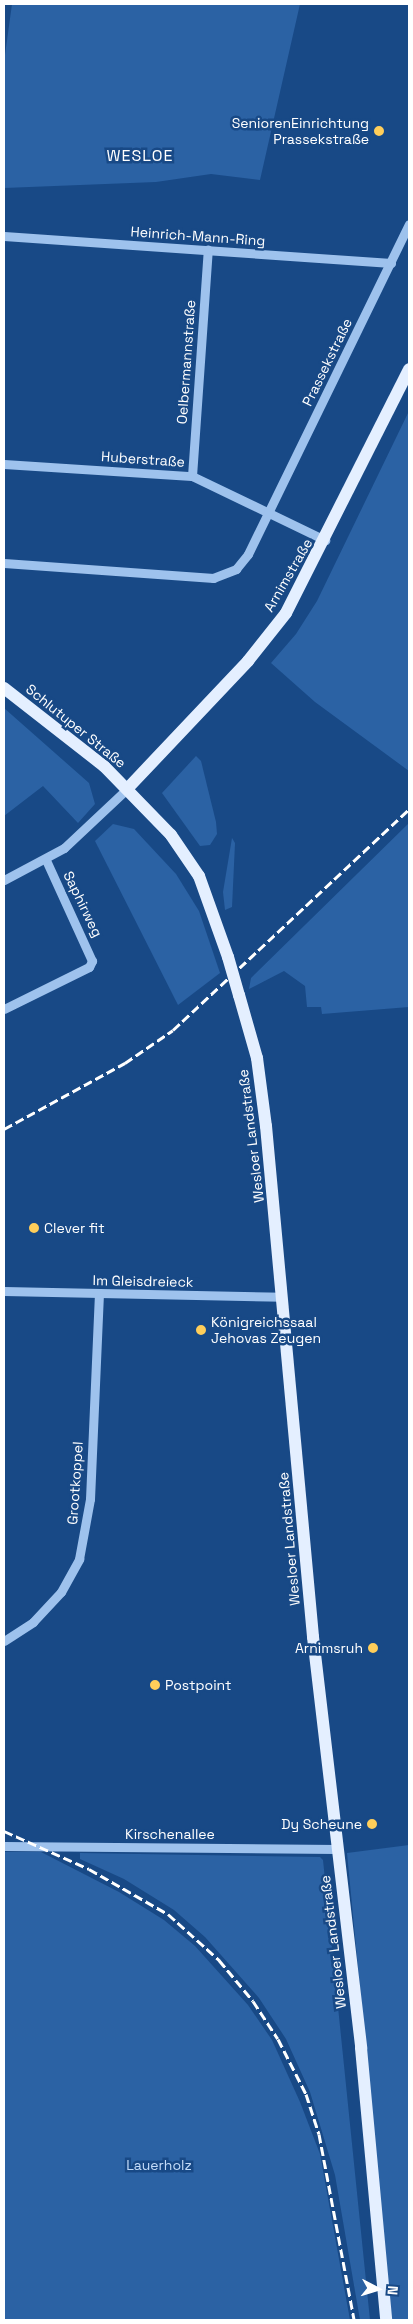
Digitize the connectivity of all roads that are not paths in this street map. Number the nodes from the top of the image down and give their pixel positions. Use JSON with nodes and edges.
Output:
{"nodes":[{"id":1,"x":409,"y":224,"type":"edge"},
{"id":2,"x":4,"y":236,"type":"edge"},
{"id":3,"x":208,"y":250,"type":"junction"},
{"id":4,"x":391,"y":263,"type":"junction"},
{"id":5,"x":409,"y":369,"type":"edge"},
{"id":6,"x":4,"y":464,"type":"edge"},
{"id":7,"x":192,"y":476,"type":"junction"},
{"id":8,"x":269,"y":511,"type":"junction"},
{"id":9,"x":325,"y":540,"type":"junction"},
{"id":10,"x":4,"y":563,"type":"edge"},
{"id":11,"x":4,"y":688,"type":"edge"},
{"id":12,"x":128,"y":788,"type":"junction"},
{"id":13,"x":46,"y":860,"type":"junction"},
{"id":14,"x":4,"y":880,"type":"edge"},
{"id":15,"x":4,"y":1009,"type":"edge"},
{"id":16,"x":4,"y":1291,"type":"edge"},
{"id":17,"x":99,"y":1294,"type":"junction"},
{"id":18,"x":282,"y":1297,"type":"junction"},
{"id":19,"x":4,"y":1640,"type":"edge"},
{"id":20,"x":4,"y":1846,"type":"edge"},
{"id":21,"x":337,"y":1849,"type":"junction"},
{"id":22,"x":386,"y":2320,"type":"edge"}],
"edges":[{"from":1,"to":4,"type":"street","name":"Prassekstraße"},
{"from":2,"to":3,"type":"street","name":"Heinrich-Mann-Ring"},
{"from":3,"to":4,"type":"street","name":"Heinrich-Mann-Ring"},
{"from":3,"to":7,"type":"street","name":"Oelbermannstraße"},
{"from":4,"to":8,"type":"street","name":"Prassekstraße"},
{"from":5,"to":9,"type":"main road","name":"Arnimstraße"},
{"from":6,"to":7,"type":"street","name":"Huberstraße"},
{"from":7,"to":8,"type":"street","name":"Huberstraße"},
{"from":8,"to":9,"type":"street","name":"Huberstraße"},
{"from":8,"to":10,"type":"street"},
{"from":9,"to":12,"type":"main road","name":"Arnimstraße"},
{"from":11,"to":12,"type":"main road","name":"Schlutuper Straße"},
{"from":12,"to":13,"type":"street"},
{"from":12,"to":18,"type":"main road","name":"Wesloer Landstraße","bridge":true},
{"from":13,"to":14,"type":"street"},
{"from":13,"to":15,"type":"street","name":"Saphirweg"},
{"from":16,"to":17,"type":"street","name":"Im Gleisdreieck"},
{"from":17,"to":18,"type":"street","name":"Im Gleisdreieck"},
{"from":17,"to":19,"type":"street","name":"Grootkoppel"},
{"from":18,"to":21,"type":"main road","name":"Wesloer Landstraße"},
{"from":20,"to":21,"type":"street","name":"Kirschenallee"},
{"from":21,"to":22,"type":"main road","name":"Wesloer Landstraße"}]}
